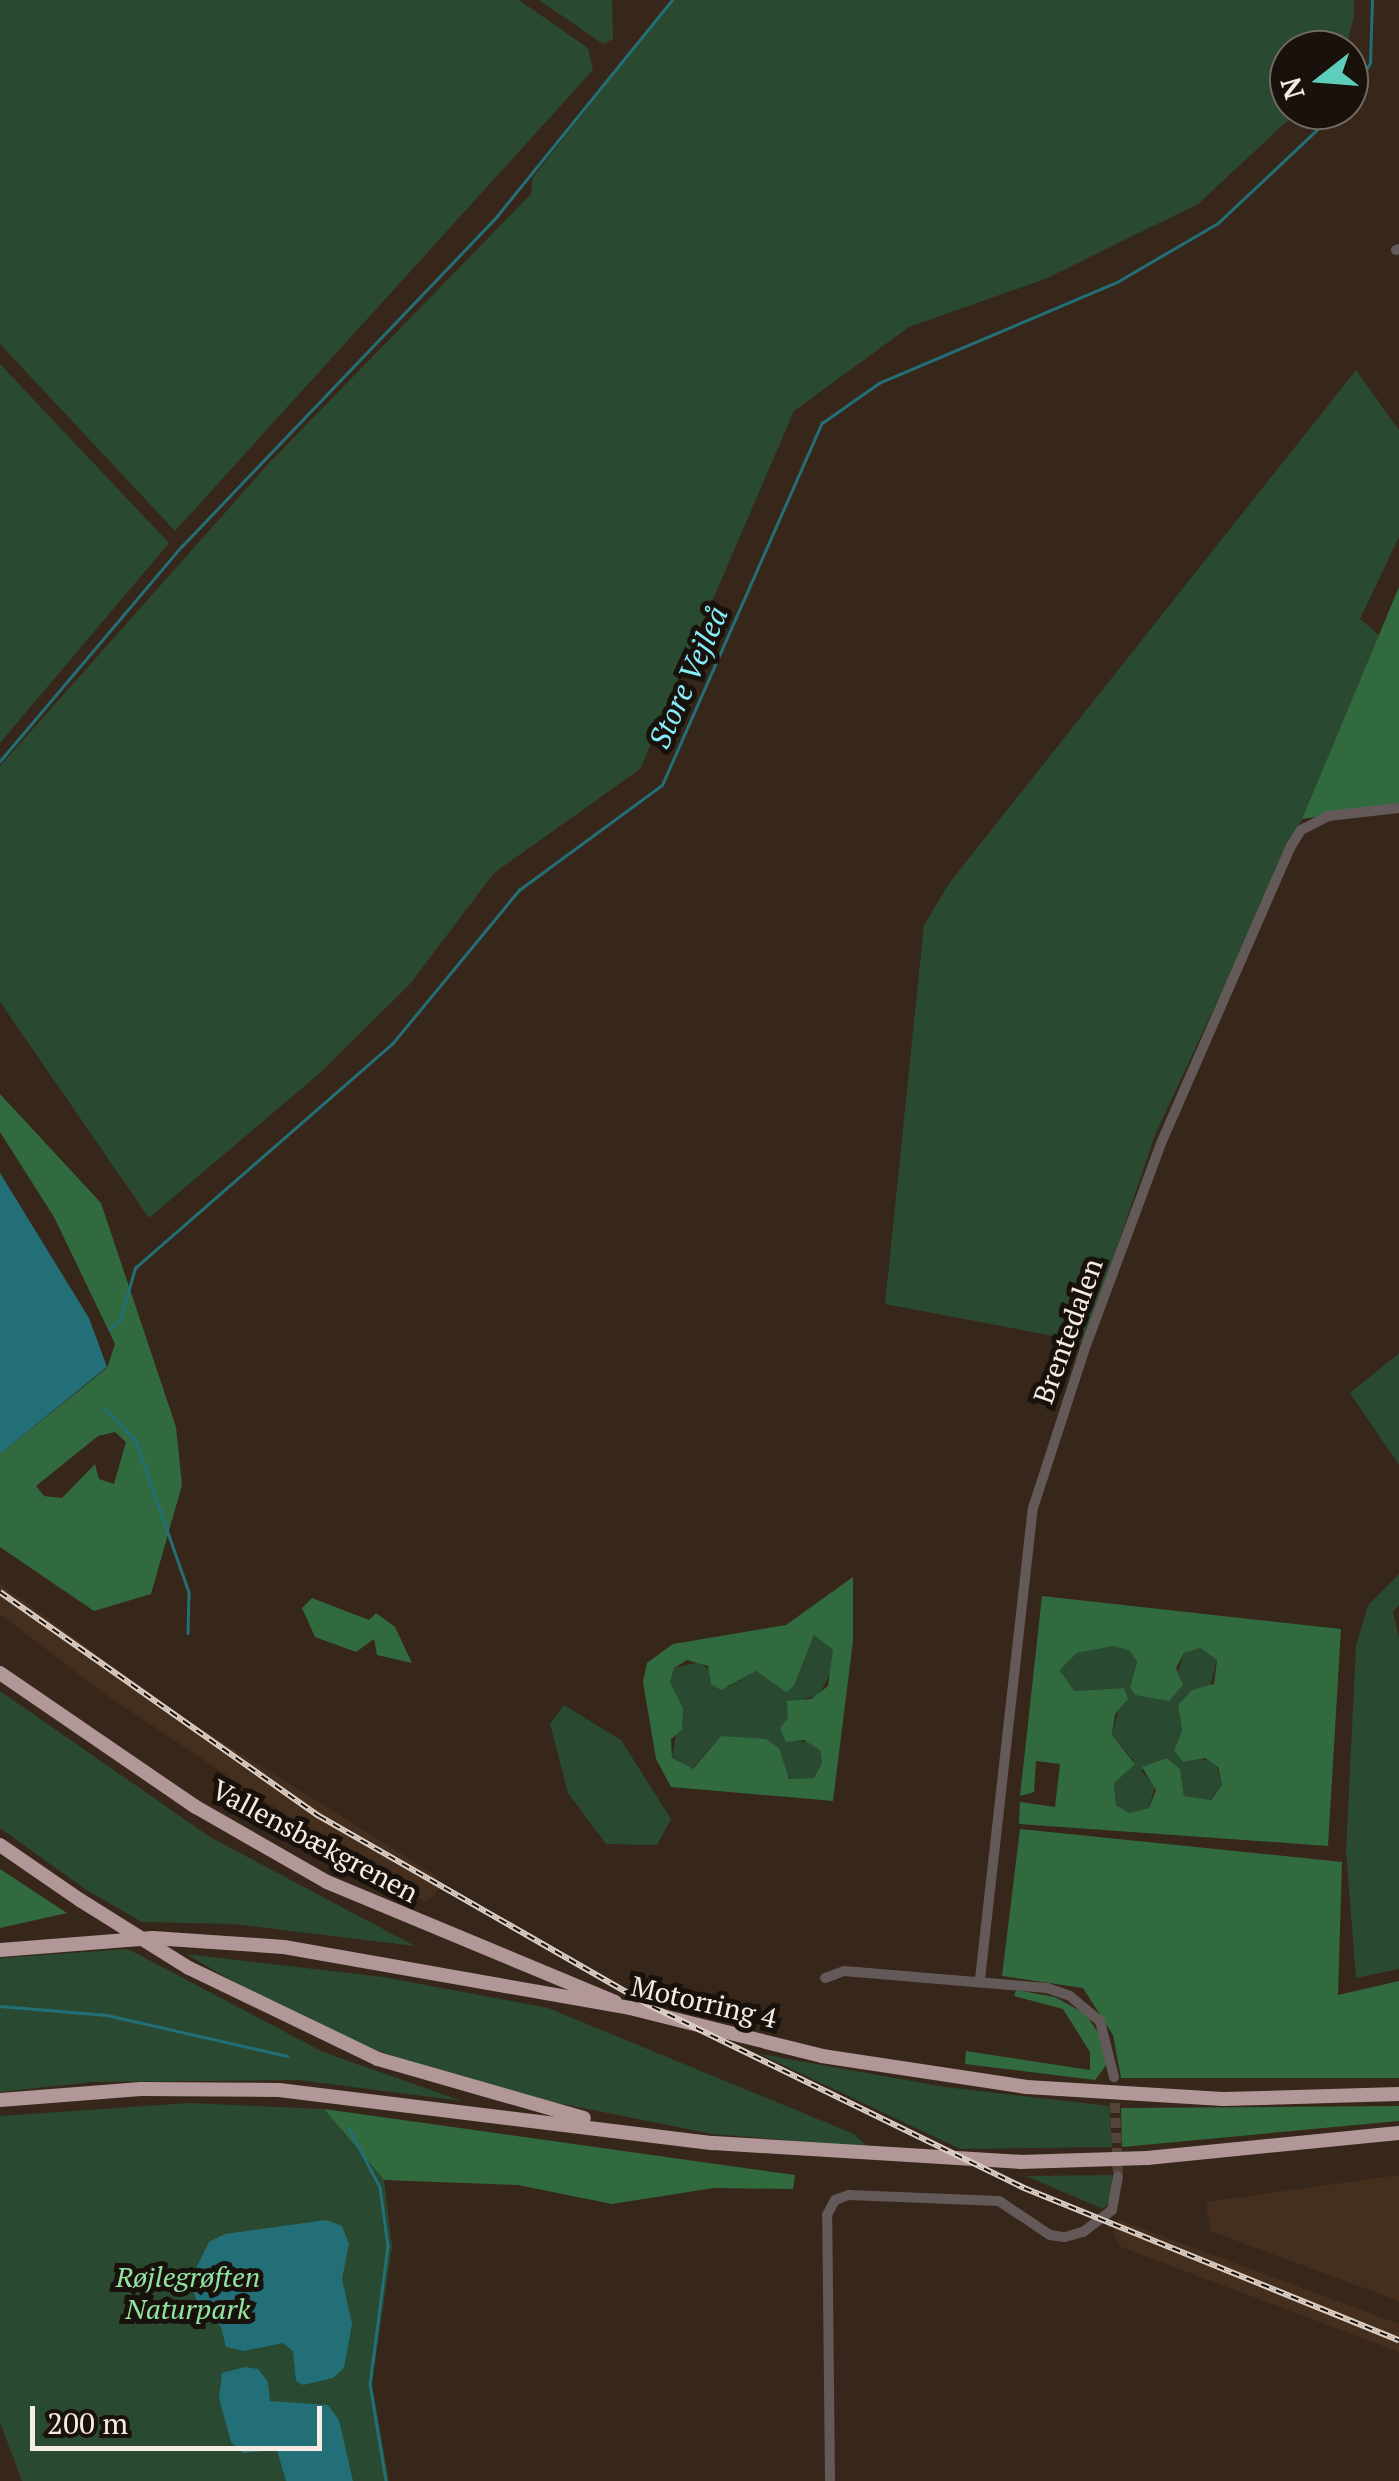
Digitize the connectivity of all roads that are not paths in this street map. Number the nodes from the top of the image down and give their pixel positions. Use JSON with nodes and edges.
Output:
{"nodes":[{"id":1,"x":1399,"y":808,"type":"edge"},
{"id":2,"x":0,"y":1673,"type":"edge"},
{"id":3,"x":0,"y":1846,"type":"edge"},
{"id":4,"x":0,"y":1950,"type":"edge"},
{"id":5,"x":825,"y":1978,"type":"dead end"},
{"id":6,"x":980,"y":1979,"type":"junction"},
{"id":7,"x":630,"y":2008,"type":"junction"},
{"id":8,"x":1114,"y":2077,"type":"tunnel mouth"},
{"id":9,"x":1399,"y":2094,"type":"edge"},
{"id":10,"x":0,"y":2100,"type":"edge"},
{"id":11,"x":628,"y":2130,"type":"junction"},
{"id":12,"x":1399,"y":2133,"type":"edge"},
{"id":13,"x":1118,"y":2177,"type":"tunnel mouth"},
{"id":14,"x":830,"y":2481,"type":"edge"}],
"edges":[{"from":1,"to":6,"type":"street","name":"Brentedalen"},
{"from":2,"to":7,"type":"highway","name":"Vallensbækgrenen"},
{"from":3,"to":11,"type":"highway","bridge":true},
{"from":4,"to":7,"type":"highway","name":"Motorring 4"},
{"from":5,"to":6,"type":"street"},
{"from":6,"to":8,"type":"street"},
{"from":7,"to":9,"type":"highway","name":"Motorring 4"},
{"from":10,"to":11,"type":"highway"},
{"from":11,"to":12,"type":"highway"},
{"from":13,"to":14,"type":"street"}]}
